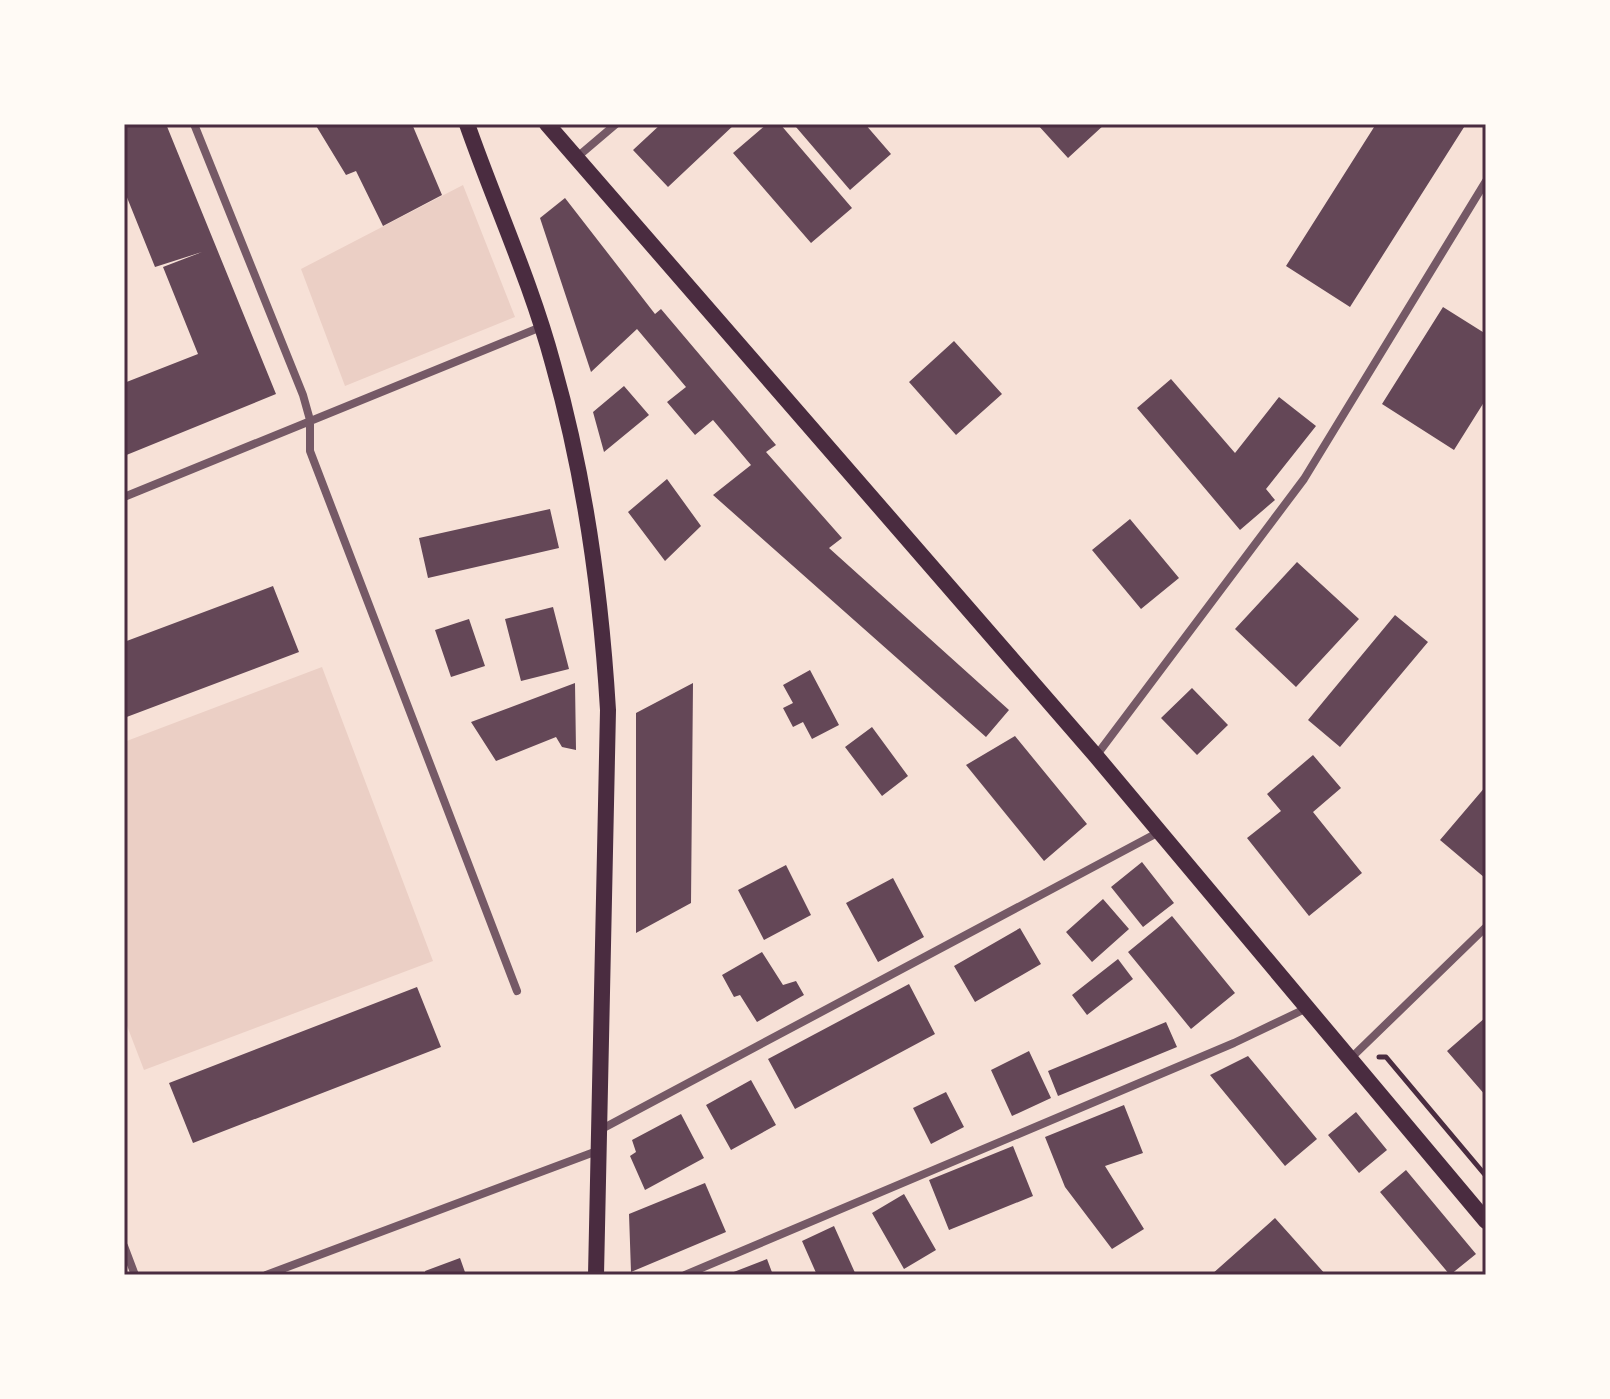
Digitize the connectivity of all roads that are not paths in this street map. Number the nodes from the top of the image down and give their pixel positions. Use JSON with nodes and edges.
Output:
{"nodes":[{"id":1,"x":194,"y":124,"type":"edge"},
{"id":2,"x":467,"y":124,"type":"edge"},
{"id":3,"x":547,"y":124,"type":"edge"},
{"id":4,"x":616,"y":124,"type":"edge"},
{"id":5,"x":575,"y":159,"type":"junction"},
{"id":6,"x":1486,"y":181,"type":"edge"},
{"id":7,"x":541,"y":327,"type":"junction"},
{"id":8,"x":310,"y":420,"type":"junction"},
{"id":9,"x":124,"y":497,"type":"edge"},
{"id":10,"x":1096,"y":756,"type":"junction"},
{"id":11,"x":1159,"y":832,"type":"junction"},
{"id":12,"x":1486,"y":927,"type":"edge"},
{"id":13,"x":517,"y":991,"type":"dead end"},
{"id":14,"x":1308,"y":1007,"type":"junction"},
{"id":15,"x":1351,"y":1058,"type":"junction"},
{"id":16,"x":597,"y":1132,"type":"junction"},
{"id":17,"x":597,"y":1151,"type":"junction"},
{"id":18,"x":1486,"y":1221,"type":"edge"},
{"id":19,"x":124,"y":1246,"type":"edge"},
{"id":20,"x":135,"y":1275,"type":"edge"},
{"id":21,"x":266,"y":1275,"type":"edge"},
{"id":22,"x":596,"y":1275,"type":"edge"},
{"id":23,"x":685,"y":1275,"type":"edge"}],
"edges":[{"from":1,"to":8,"type":"street"},
{"from":2,"to":7,"type":"main road"},
{"from":3,"to":5,"type":"main road"},
{"from":4,"to":5,"type":"street"},
{"from":5,"to":10,"type":"main road"},
{"from":6,"to":10,"type":"street"},
{"from":7,"to":8,"type":"street"},
{"from":7,"to":16,"type":"main road"},
{"from":8,"to":9,"type":"street"},
{"from":8,"to":13,"type":"street"},
{"from":10,"to":11,"type":"main road"},
{"from":11,"to":14,"type":"main road"},
{"from":11,"to":16,"type":"street"},
{"from":12,"to":15,"type":"street"},
{"from":14,"to":15,"type":"main road"},
{"from":14,"to":23,"type":"street"},
{"from":15,"to":18,"type":"main road"},
{"from":16,"to":17,"type":"main road"},
{"from":17,"to":21,"type":"street"},
{"from":17,"to":22,"type":"main road"},
{"from":19,"to":20,"type":"street"}]}
